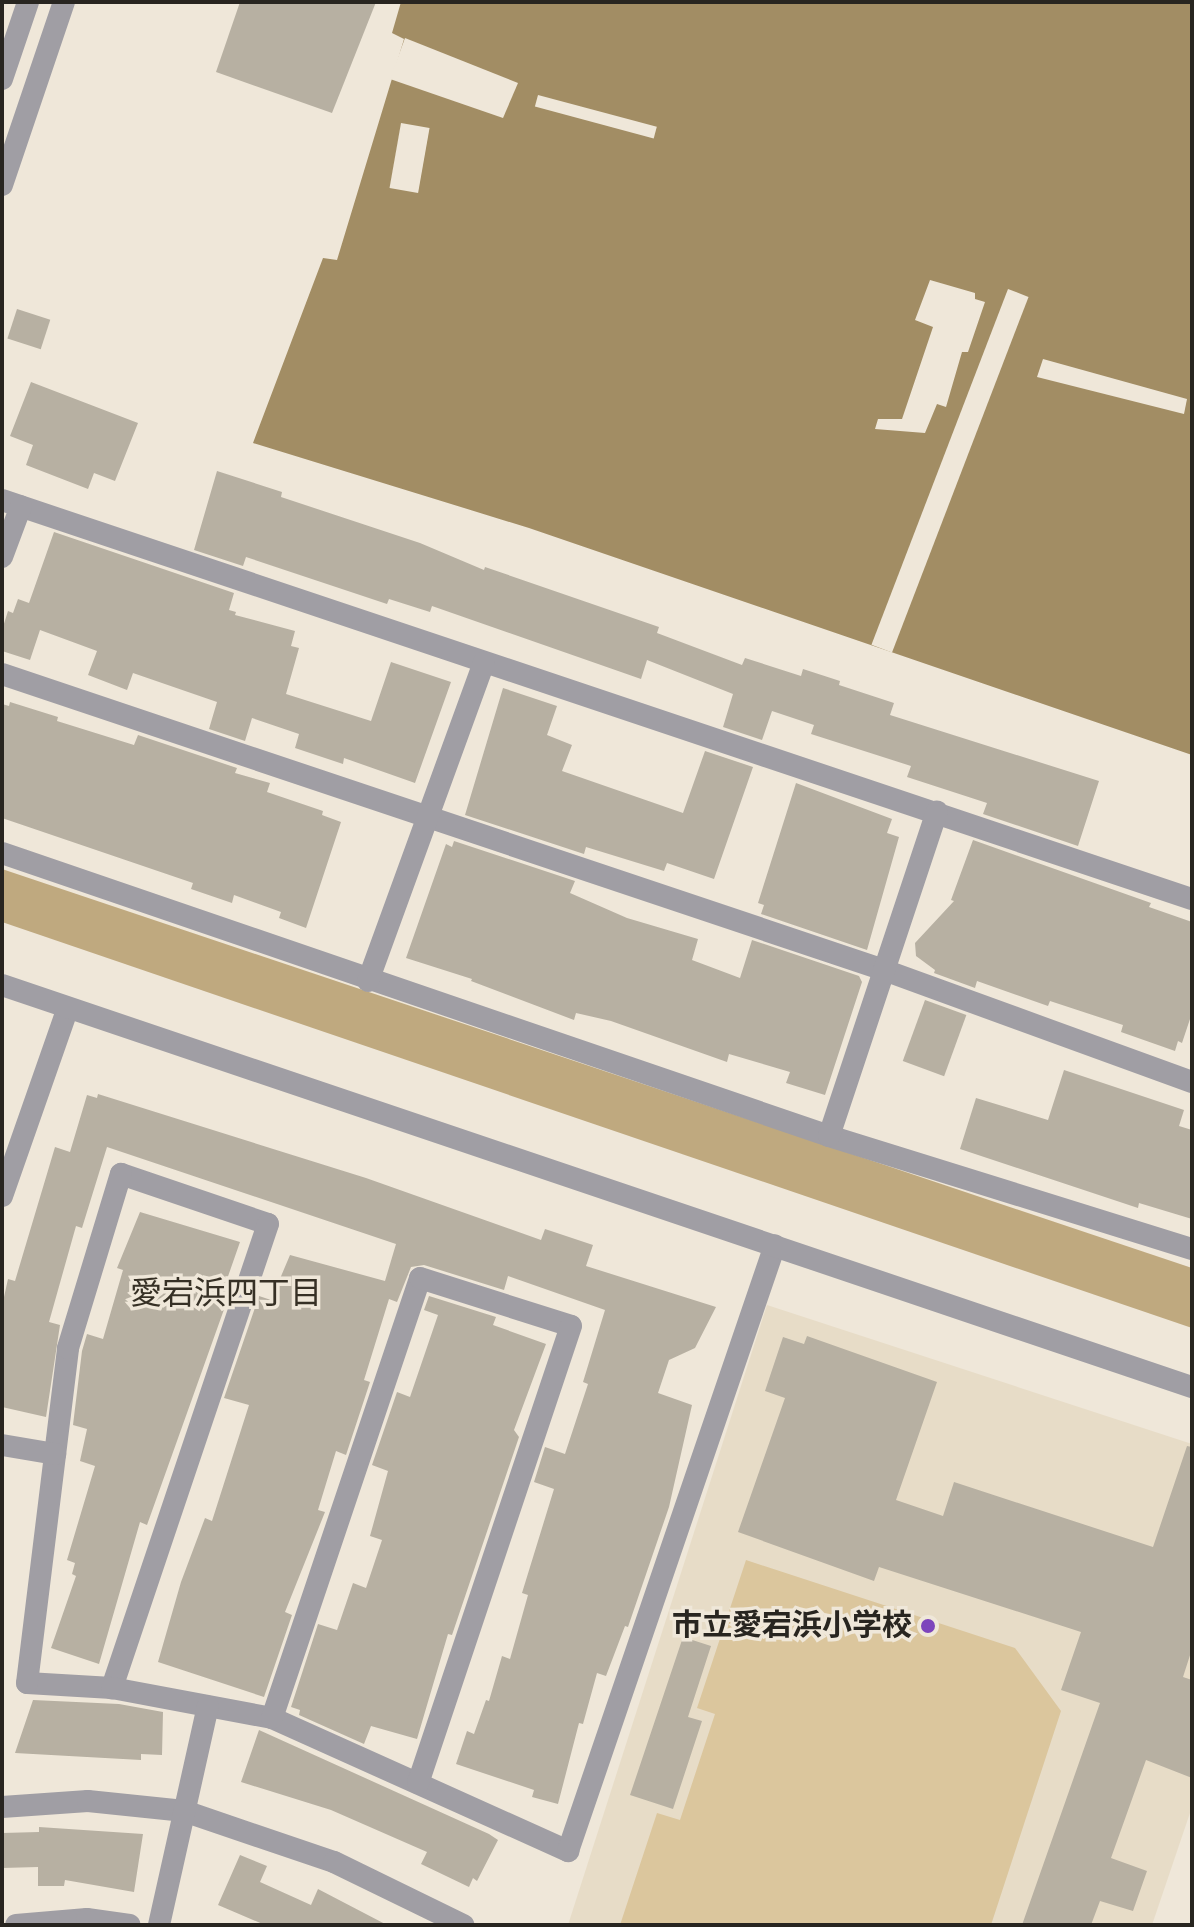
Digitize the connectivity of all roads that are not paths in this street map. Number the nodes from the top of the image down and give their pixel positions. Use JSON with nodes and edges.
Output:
{"nodes":[{"id":1,"x":28,"y":2,"type":"edge"},
{"id":2,"x":64,"y":2,"type":"edge"},
{"id":3,"x":2,"y":79,"type":"edge"},
{"id":4,"x":2,"y":185,"type":"edge"},
{"id":5,"x":11,"y":503,"type":"edge"},
{"id":6,"x":2,"y":557,"type":"edge"},
{"id":7,"x":484,"y":662,"type":"junction"},
{"id":8,"x":2,"y":674,"type":"edge"},
{"id":9,"x":937,"y":812,"type":"junction"},
{"id":10,"x":427,"y":819,"type":"junction"},
{"id":11,"x":2,"y":853,"type":"edge"},
{"id":12,"x":1192,"y":899,"type":"edge"},
{"id":13,"x":884,"y":970,"type":"junction"},
{"id":14,"x":368,"y":981,"type":"junction"},
{"id":15,"x":2,"y":985,"type":"edge"},
{"id":16,"x":68,"y":1008,"type":"junction"},
{"id":17,"x":1192,"y":1082,"type":"edge"},
{"id":18,"x":829,"y":1136,"type":"junction"},
{"id":19,"x":2,"y":1196,"type":"edge"},
{"id":20,"x":775,"y":1245,"type":"junction"},
{"id":21,"x":1192,"y":1249,"type":"edge"},
{"id":22,"x":1192,"y":1387,"type":"edge"},
{"id":23,"x":2,"y":1445,"type":"edge"},
{"id":24,"x":55,"y":1454,"type":"junction"},
{"id":25,"x":112,"y":1688,"type":"junction"},
{"id":26,"x":208,"y":1706,"type":"junction"},
{"id":27,"x":272,"y":1718,"type":"junction"},
{"id":28,"x":418,"y":1783,"type":"junction"},
{"id":29,"x":2,"y":1807,"type":"edge"},
{"id":30,"x":184,"y":1811,"type":"junction"},
{"id":31,"x":16,"y":1925,"type":"edge"},
{"id":32,"x":130,"y":1925,"type":"edge"},
{"id":33,"x":159,"y":1925,"type":"edge"},
{"id":34,"x":463,"y":1925,"type":"edge"}],
"edges":[{"from":1,"to":3,"type":"street"},
{"from":2,"to":4,"type":"street"},
{"from":5,"to":6,"type":"street"},
{"from":5,"to":7,"type":"street"},
{"from":7,"to":9,"type":"street"},
{"from":7,"to":10,"type":"street"},
{"from":8,"to":10,"type":"street"},
{"from":9,"to":12,"type":"street"},
{"from":9,"to":13,"type":"street"},
{"from":10,"to":13,"type":"street"},
{"from":10,"to":14,"type":"street"},
{"from":11,"to":14,"type":"street"},
{"from":13,"to":17,"type":"street"},
{"from":13,"to":18,"type":"street"},
{"from":14,"to":18,"type":"street"},
{"from":15,"to":16,"type":"street"},
{"from":16,"to":19,"type":"street"},
{"from":16,"to":20,"type":"street"},
{"from":18,"to":21,"type":"street"},
{"from":20,"to":22,"type":"street"},
{"from":20,"to":28,"type":"street"},
{"from":23,"to":24,"type":"street"},
{"from":24,"to":25,"type":"street"},
{"from":24,"to":25,"type":"street"},
{"from":25,"to":26,"type":"street"},
{"from":26,"to":27,"type":"street"},
{"from":26,"to":30,"type":"street"},
{"from":27,"to":28,"type":"street"},
{"from":27,"to":28,"type":"street"},
{"from":29,"to":30,"type":"street"},
{"from":30,"to":33,"type":"street"},
{"from":30,"to":34,"type":"street"},
{"from":31,"to":32,"type":"street"}]}
